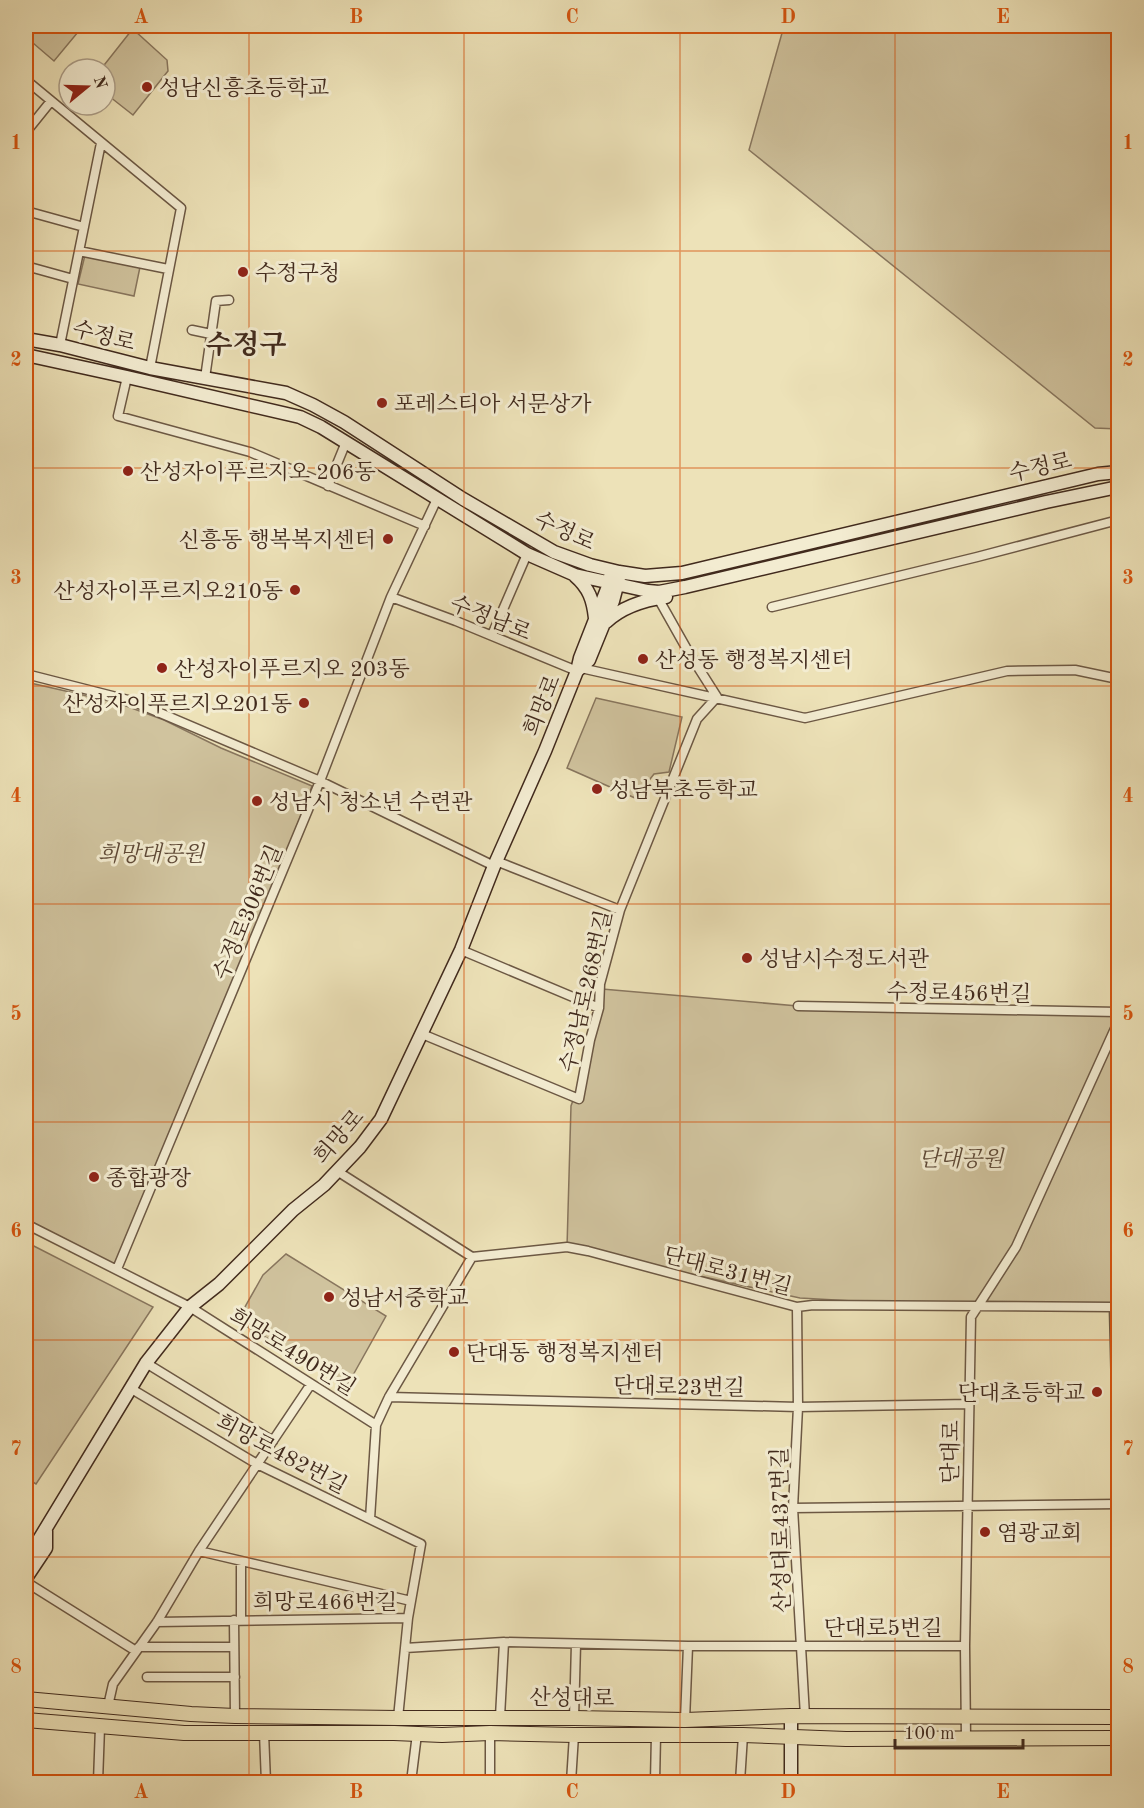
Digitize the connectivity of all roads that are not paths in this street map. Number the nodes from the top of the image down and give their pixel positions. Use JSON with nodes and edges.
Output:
{"nodes":[{"id":1,"x":26,"y":80,"type":"edge"},
{"id":2,"x":51,"y":101,"type":"junction"},
{"id":3,"x":26,"y":132,"type":"edge"},
{"id":4,"x":101,"y":143,"type":"junction"},
{"id":5,"x":26,"y":211,"type":"edge"},
{"id":6,"x":84,"y":227,"type":"junction"},
{"id":7,"x":79,"y":251,"type":"junction"},
{"id":8,"x":26,"y":266,"type":"edge"},
{"id":9,"x":168,"y":269,"type":"junction"},
{"id":10,"x":73,"y":279,"type":"junction"},
{"id":11,"x":229,"y":300,"type":"dead end"},
{"id":12,"x":192,"y":330,"type":"dead end"},
{"id":13,"x":211,"y":333,"type":"junction"},
{"id":14,"x":26,"y":339,"type":"edge"},
{"id":15,"x":60,"y":345,"type":"junction"},
{"id":16,"x":26,"y":356,"type":"edge"},
{"id":17,"x":150,"y":368,"type":"junction"},
{"id":18,"x":127,"y":377,"type":"junction"},
{"id":19,"x":205,"y":378,"type":"junction"},
{"id":20,"x":308,"y":403,"type":"junction"},
{"id":21,"x":300,"y":417,"type":"junction"},
{"id":22,"x":346,"y":442,"type":"junction"},
{"id":23,"x":1119,"y":465,"type":"edge"},
{"id":24,"x":1119,"y":472,"type":"edge"},
{"id":25,"x":1102,"y":474,"type":"junction"},
{"id":26,"x":328,"y":486,"type":"junction"},
{"id":27,"x":1119,"y":487,"type":"edge"},
{"id":28,"x":1097,"y":490,"type":"junction"},
{"id":29,"x":1119,"y":497,"type":"edge"},
{"id":30,"x":437,"y":499,"type":"junction"},
{"id":31,"x":1119,"y":520,"type":"edge"},
{"id":32,"x":425,"y":526,"type":"junction"},
{"id":33,"x":526,"y":554,"type":"junction"},
{"id":34,"x":615,"y":571,"type":"junction"},
{"id":35,"x":574,"y":575,"type":"junction"},
{"id":36,"x":613,"y":585,"type":"junction"},
{"id":37,"x":694,"y":585,"type":"junction"},
{"id":38,"x":391,"y":597,"type":"junction"},
{"id":39,"x":658,"y":598,"type":"junction"},
{"id":40,"x":772,"y":607,"type":"dead end"},
{"id":41,"x":599,"y":622,"type":"junction"},
{"id":42,"x":492,"y":635,"type":"junction"},
{"id":43,"x":579,"y":669,"type":"junction"},
{"id":44,"x":26,"y":674,"type":"edge"},
{"id":45,"x":1119,"y":679,"type":"edge"},
{"id":46,"x":717,"y":697,"type":"junction"},
{"id":47,"x":320,"y":781,"type":"junction"},
{"id":48,"x":495,"y":863,"type":"junction"},
{"id":49,"x":620,"y":910,"type":"junction"},
{"id":50,"x":461,"y":950,"type":"junction"},
{"id":51,"x":798,"y":1006,"type":"dead end"},
{"id":52,"x":599,"y":1008,"type":"junction"},
{"id":53,"x":1119,"y":1012,"type":"edge"},
{"id":54,"x":1119,"y":1022,"type":"edge"},
{"id":55,"x":422,"y":1034,"type":"junction"},
{"id":56,"x":337,"y":1171,"type":"junction"},
{"id":57,"x":26,"y":1224,"type":"edge"},
{"id":58,"x":472,"y":1257,"type":"junction"},
{"id":59,"x":117,"y":1269,"type":"junction"},
{"id":60,"x":190,"y":1307,"type":"junction"},
{"id":61,"x":797,"y":1307,"type":"junction"},
{"id":62,"x":977,"y":1308,"type":"junction"},
{"id":63,"x":146,"y":1363,"type":"junction"},
{"id":64,"x":311,"y":1384,"type":"junction"},
{"id":65,"x":130,"y":1388,"type":"junction"},
{"id":66,"x":389,"y":1397,"type":"junction"},
{"id":67,"x":969,"y":1404,"type":"junction"},
{"id":68,"x":798,"y":1407,"type":"junction"},
{"id":69,"x":376,"y":1425,"type":"junction"},
{"id":70,"x":273,"y":1441,"type":"junction"},
{"id":71,"x":257,"y":1464,"type":"junction"},
{"id":72,"x":1119,"y":1473,"type":"edge"},
{"id":73,"x":1119,"y":1504,"type":"edge"},
{"id":74,"x":967,"y":1506,"type":"junction"},
{"id":75,"x":793,"y":1508,"type":"junction"},
{"id":76,"x":370,"y":1519,"type":"junction"},
{"id":77,"x":46,"y":1529,"type":"junction"},
{"id":78,"x":26,"y":1549,"type":"edge"},
{"id":79,"x":199,"y":1551,"type":"junction"},
{"id":80,"x":26,"y":1561,"type":"edge"},
{"id":81,"x":241,"y":1561,"type":"junction"},
{"id":82,"x":26,"y":1580,"type":"edge"},
{"id":83,"x":411,"y":1601,"type":"junction"},
{"id":84,"x":408,"y":1618,"type":"junction"},
{"id":85,"x":238,"y":1620,"type":"junction"},
{"id":86,"x":157,"y":1622,"type":"junction"},
{"id":87,"x":504,"y":1642,"type":"junction"},
{"id":88,"x":576,"y":1644,"type":"junction"},
{"id":89,"x":802,"y":1645,"type":"junction"},
{"id":90,"x":688,"y":1646,"type":"junction"},
{"id":91,"x":965,"y":1646,"type":"junction"},
{"id":92,"x":234,"y":1647,"type":"junction"},
{"id":93,"x":405,"y":1648,"type":"junction"},
{"id":94,"x":138,"y":1649,"type":"junction"},
{"id":95,"x":147,"y":1677,"type":"dead end"},
{"id":96,"x":235,"y":1677,"type":"junction"},
{"id":97,"x":26,"y":1699,"type":"edge"},
{"id":98,"x":108,"y":1706,"type":"junction"},
{"id":99,"x":235,"y":1716,"type":"junction"},
{"id":100,"x":798,"y":1716,"type":"junction"},
{"id":101,"x":966,"y":1716,"type":"junction"},
{"id":102,"x":500,"y":1717,"type":"junction"},
{"id":103,"x":1119,"y":1717,"type":"edge"},
{"id":104,"x":574,"y":1718,"type":"junction"},
{"id":105,"x":398,"y":1719,"type":"junction"},
{"id":106,"x":26,"y":1720,"type":"edge"},
{"id":107,"x":686,"y":1720,"type":"junction"},
{"id":108,"x":100,"y":1727,"type":"junction"},
{"id":109,"x":264,"y":1733,"type":"junction"},
{"id":110,"x":490,"y":1733,"type":"junction"},
{"id":111,"x":417,"y":1734,"type":"junction"},
{"id":112,"x":574,"y":1735,"type":"junction"},
{"id":113,"x":656,"y":1735,"type":"junction"},
{"id":114,"x":743,"y":1735,"type":"junction"},
{"id":115,"x":791,"y":1737,"type":"junction"},
{"id":116,"x":966,"y":1738,"type":"junction"},
{"id":117,"x":1119,"y":1738,"type":"edge"},
{"id":118,"x":98,"y":1782,"type":"edge"},
{"id":119,"x":266,"y":1782,"type":"edge"},
{"id":120,"x":411,"y":1782,"type":"edge"},
{"id":121,"x":490,"y":1782,"type":"edge"},
{"id":122,"x":571,"y":1782,"type":"edge"},
{"id":123,"x":655,"y":1782,"type":"edge"},
{"id":124,"x":740,"y":1782,"type":"edge"},
{"id":125,"x":791,"y":1782,"type":"edge"}],
"edges":[{"from":1,"to":2,"type":"street"},
{"from":2,"to":3,"type":"street"},
{"from":2,"to":4,"type":"street"},
{"from":4,"to":6,"type":"street"},
{"from":4,"to":9,"type":"street"},
{"from":5,"to":6,"type":"street"},
{"from":6,"to":7,"type":"street"},
{"from":7,"to":9,"type":"street"},
{"from":7,"to":10,"type":"street"},
{"from":8,"to":10,"type":"street"},
{"from":9,"to":17,"type":"street"},
{"from":10,"to":15,"type":"street"},
{"from":11,"to":13,"type":"street"},
{"from":12,"to":13,"type":"street"},
{"from":13,"to":19,"type":"street"},
{"from":14,"to":15,"type":"main road","name":"수정로"},
{"from":15,"to":17,"type":"main road","name":"수정로"},
{"from":16,"to":18,"type":"main road","name":"수정로"},
{"from":17,"to":19,"type":"main road","name":"수정로"},
{"from":18,"to":21,"type":"main road","name":"수정로"},
{"from":18,"to":26,"type":"street"},
{"from":19,"to":20,"type":"main road","name":"수정로"},
{"from":20,"to":21,"type":"main road"},
{"from":20,"to":34,"type":"main road","name":"수정로"},
{"from":21,"to":22,"type":"main road","name":"수정로"},
{"from":22,"to":26,"type":"street"},
{"from":22,"to":30,"type":"main road","name":"수정로"},
{"from":23,"to":25,"type":"main road"},
{"from":24,"to":25,"type":"main road","name":"수정로"},
{"from":25,"to":34,"type":"main road","name":"수정로"},
{"from":26,"to":32,"type":"street"},
{"from":27,"to":28,"type":"main road","name":"수정로"},
{"from":28,"to":29,"type":"main road"},
{"from":28,"to":37,"type":"main road","name":"수정로"},
{"from":30,"to":32,"type":"street","name":"수정로306번길"},
{"from":30,"to":33,"type":"main road","name":"수정로"},
{"from":31,"to":40,"type":"street"},
{"from":32,"to":38,"type":"street","name":"수정로306번길"},
{"from":33,"to":35,"type":"main road","name":"수정로"},
{"from":33,"to":42,"type":"street"},
{"from":34,"to":36,"type":"main road","name":"희망로"},
{"from":35,"to":36,"type":"main road","name":"수정로"},
{"from":35,"to":41,"type":"main road"},
{"from":36,"to":37,"type":"main road","name":"수정로"},
{"from":36,"to":41,"type":"main road","name":"희망로"},
{"from":37,"to":39,"type":"main road"},
{"from":38,"to":42,"type":"street","name":"수정남로"},
{"from":38,"to":47,"type":"street","name":"수정로306번길"},
{"from":39,"to":41,"type":"main road"},
{"from":39,"to":46,"type":"street"},
{"from":41,"to":43,"type":"main road","name":"희망로"},
{"from":42,"to":43,"type":"street","name":"수정남로"},
{"from":43,"to":46,"type":"street","name":"수정남로"},
{"from":43,"to":48,"type":"main road","name":"희망로"},
{"from":44,"to":47,"type":"street"},
{"from":45,"to":46,"type":"street","name":"수정남로"},
{"from":46,"to":49,"type":"street","name":"수정남로268번길"},
{"from":47,"to":48,"type":"street"},
{"from":47,"to":59,"type":"street","name":"수정로306번길"},
{"from":48,"to":49,"type":"street"},
{"from":48,"to":50,"type":"main road","name":"희망로"},
{"from":49,"to":52,"type":"street","name":"수정남로268번길"},
{"from":50,"to":52,"type":"street"},
{"from":50,"to":55,"type":"main road","name":"희망로"},
{"from":51,"to":53,"type":"street","name":"수정로456번길"},
{"from":52,"to":55,"type":"street","name":"수정남로268번길"},
{"from":54,"to":62,"type":"street","name":"단대로"},
{"from":55,"to":56,"type":"main road","name":"희망로"},
{"from":56,"to":58,"type":"street"},
{"from":56,"to":60,"type":"main road","name":"희망로"},
{"from":57,"to":59,"type":"street","name":"희망로490번길"},
{"from":58,"to":61,"type":"street","name":"단대로31번길"},
{"from":58,"to":66,"type":"street"},
{"from":59,"to":60,"type":"street","name":"희망로490번길"},
{"from":60,"to":63,"type":"main road","name":"희망로"},
{"from":60,"to":64,"type":"street","name":"희망로490번길"},
{"from":61,"to":62,"type":"street","name":"단대로31번길"},
{"from":61,"to":68,"type":"street","name":"산성대로437번길"},
{"from":62,"to":67,"type":"street","name":"단대로"},
{"from":62,"to":72,"type":"street","name":"단대로31번길"},
{"from":63,"to":65,"type":"main road","name":"희망로"},
{"from":63,"to":70,"type":"street"},
{"from":64,"to":69,"type":"street","name":"희망로490번길"},
{"from":64,"to":70,"type":"street"},
{"from":65,"to":71,"type":"street","name":"희망로482번길"},
{"from":65,"to":77,"type":"main road","name":"희망로"},
{"from":66,"to":68,"type":"street","name":"단대로23번길"},
{"from":66,"to":69,"type":"street"},
{"from":67,"to":68,"type":"street","name":"단대로23번길"},
{"from":67,"to":74,"type":"street","name":"단대로"},
{"from":68,"to":75,"type":"street","name":"산성대로437번길"},
{"from":69,"to":76,"type":"street"},
{"from":70,"to":71,"type":"street"},
{"from":71,"to":76,"type":"street","name":"희망로482번길"},
{"from":71,"to":79,"type":"street"},
{"from":73,"to":74,"type":"street"},
{"from":74,"to":75,"type":"street"},
{"from":74,"to":91,"type":"street","name":"단대로"},
{"from":75,"to":89,"type":"street","name":"산성대로437번길"},
{"from":76,"to":83,"type":"street","name":"희망로482번길"},
{"from":77,"to":78,"type":"main road"},
{"from":77,"to":80,"type":"main road","name":"희망로"},
{"from":77,"to":82,"type":"main road"},
{"from":79,"to":81,"type":"street"},
{"from":79,"to":86,"type":"street"},
{"from":81,"to":83,"type":"street"},
{"from":81,"to":85,"type":"street","name":"희망로466번길"},
{"from":82,"to":94,"type":"street"},
{"from":83,"to":84,"type":"street"},
{"from":84,"to":85,"type":"street","name":"희망로466번길"},
{"from":84,"to":93,"type":"street"},
{"from":85,"to":86,"type":"street","name":"희망로466번길"},
{"from":85,"to":92,"type":"street"},
{"from":86,"to":94,"type":"street"},
{"from":87,"to":88,"type":"street","name":"단대로5번길"},
{"from":87,"to":93,"type":"street","name":"단대로5번길"},
{"from":87,"to":102,"type":"street"},
{"from":88,"to":90,"type":"street","name":"단대로5번길"},
{"from":88,"to":104,"type":"street"},
{"from":89,"to":90,"type":"street","name":"단대로5번길"},
{"from":89,"to":91,"type":"street","name":"단대로5번길"},
{"from":89,"to":100,"type":"street","name":"산성대로437번길"},
{"from":90,"to":107,"type":"street"},
{"from":91,"to":101,"type":"street","name":"단대로"},
{"from":92,"to":94,"type":"street"},
{"from":92,"to":96,"type":"street"},
{"from":93,"to":105,"type":"street"},
{"from":94,"to":98,"type":"street"},
{"from":95,"to":96,"type":"street"},
{"from":96,"to":99,"type":"street"},
{"from":97,"to":98,"type":"main road","name":"산성대로"},
{"from":98,"to":99,"type":"main road","name":"산성대로"},
{"from":99,"to":105,"type":"main road","name":"산성대로"},
{"from":100,"to":101,"type":"main road","name":"산성대로"},
{"from":100,"to":107,"type":"main road","name":"산성대로"},
{"from":100,"to":115,"type":"main road"},
{"from":101,"to":103,"type":"main road","name":"산성대로"},
{"from":101,"to":116,"type":"street","name":"단대로"},
{"from":102,"to":104,"type":"main road","name":"산성대로"},
{"from":102,"to":105,"type":"main road","name":"산성대로"},
{"from":104,"to":107,"type":"main road","name":"산성대로"},
{"from":106,"to":108,"type":"main road","name":"산성대로"},
{"from":108,"to":109,"type":"main road","name":"산성대로"},
{"from":108,"to":118,"type":"street"},
{"from":109,"to":111,"type":"main road","name":"산성대로"},
{"from":109,"to":119,"type":"street"},
{"from":110,"to":111,"type":"main road","name":"산성대로"},
{"from":110,"to":112,"type":"main road","name":"산성대로"},
{"from":110,"to":121,"type":"street"},
{"from":111,"to":120,"type":"street"},
{"from":112,"to":113,"type":"main road","name":"산성대로"},
{"from":112,"to":122,"type":"street"},
{"from":113,"to":114,"type":"main road","name":"산성대로"},
{"from":113,"to":123,"type":"street"},
{"from":114,"to":115,"type":"main road","name":"산성대로"},
{"from":114,"to":124,"type":"street"},
{"from":115,"to":116,"type":"main road","name":"산성대로"},
{"from":115,"to":125,"type":"main road"},
{"from":116,"to":117,"type":"main road","name":"산성대로"}]}
